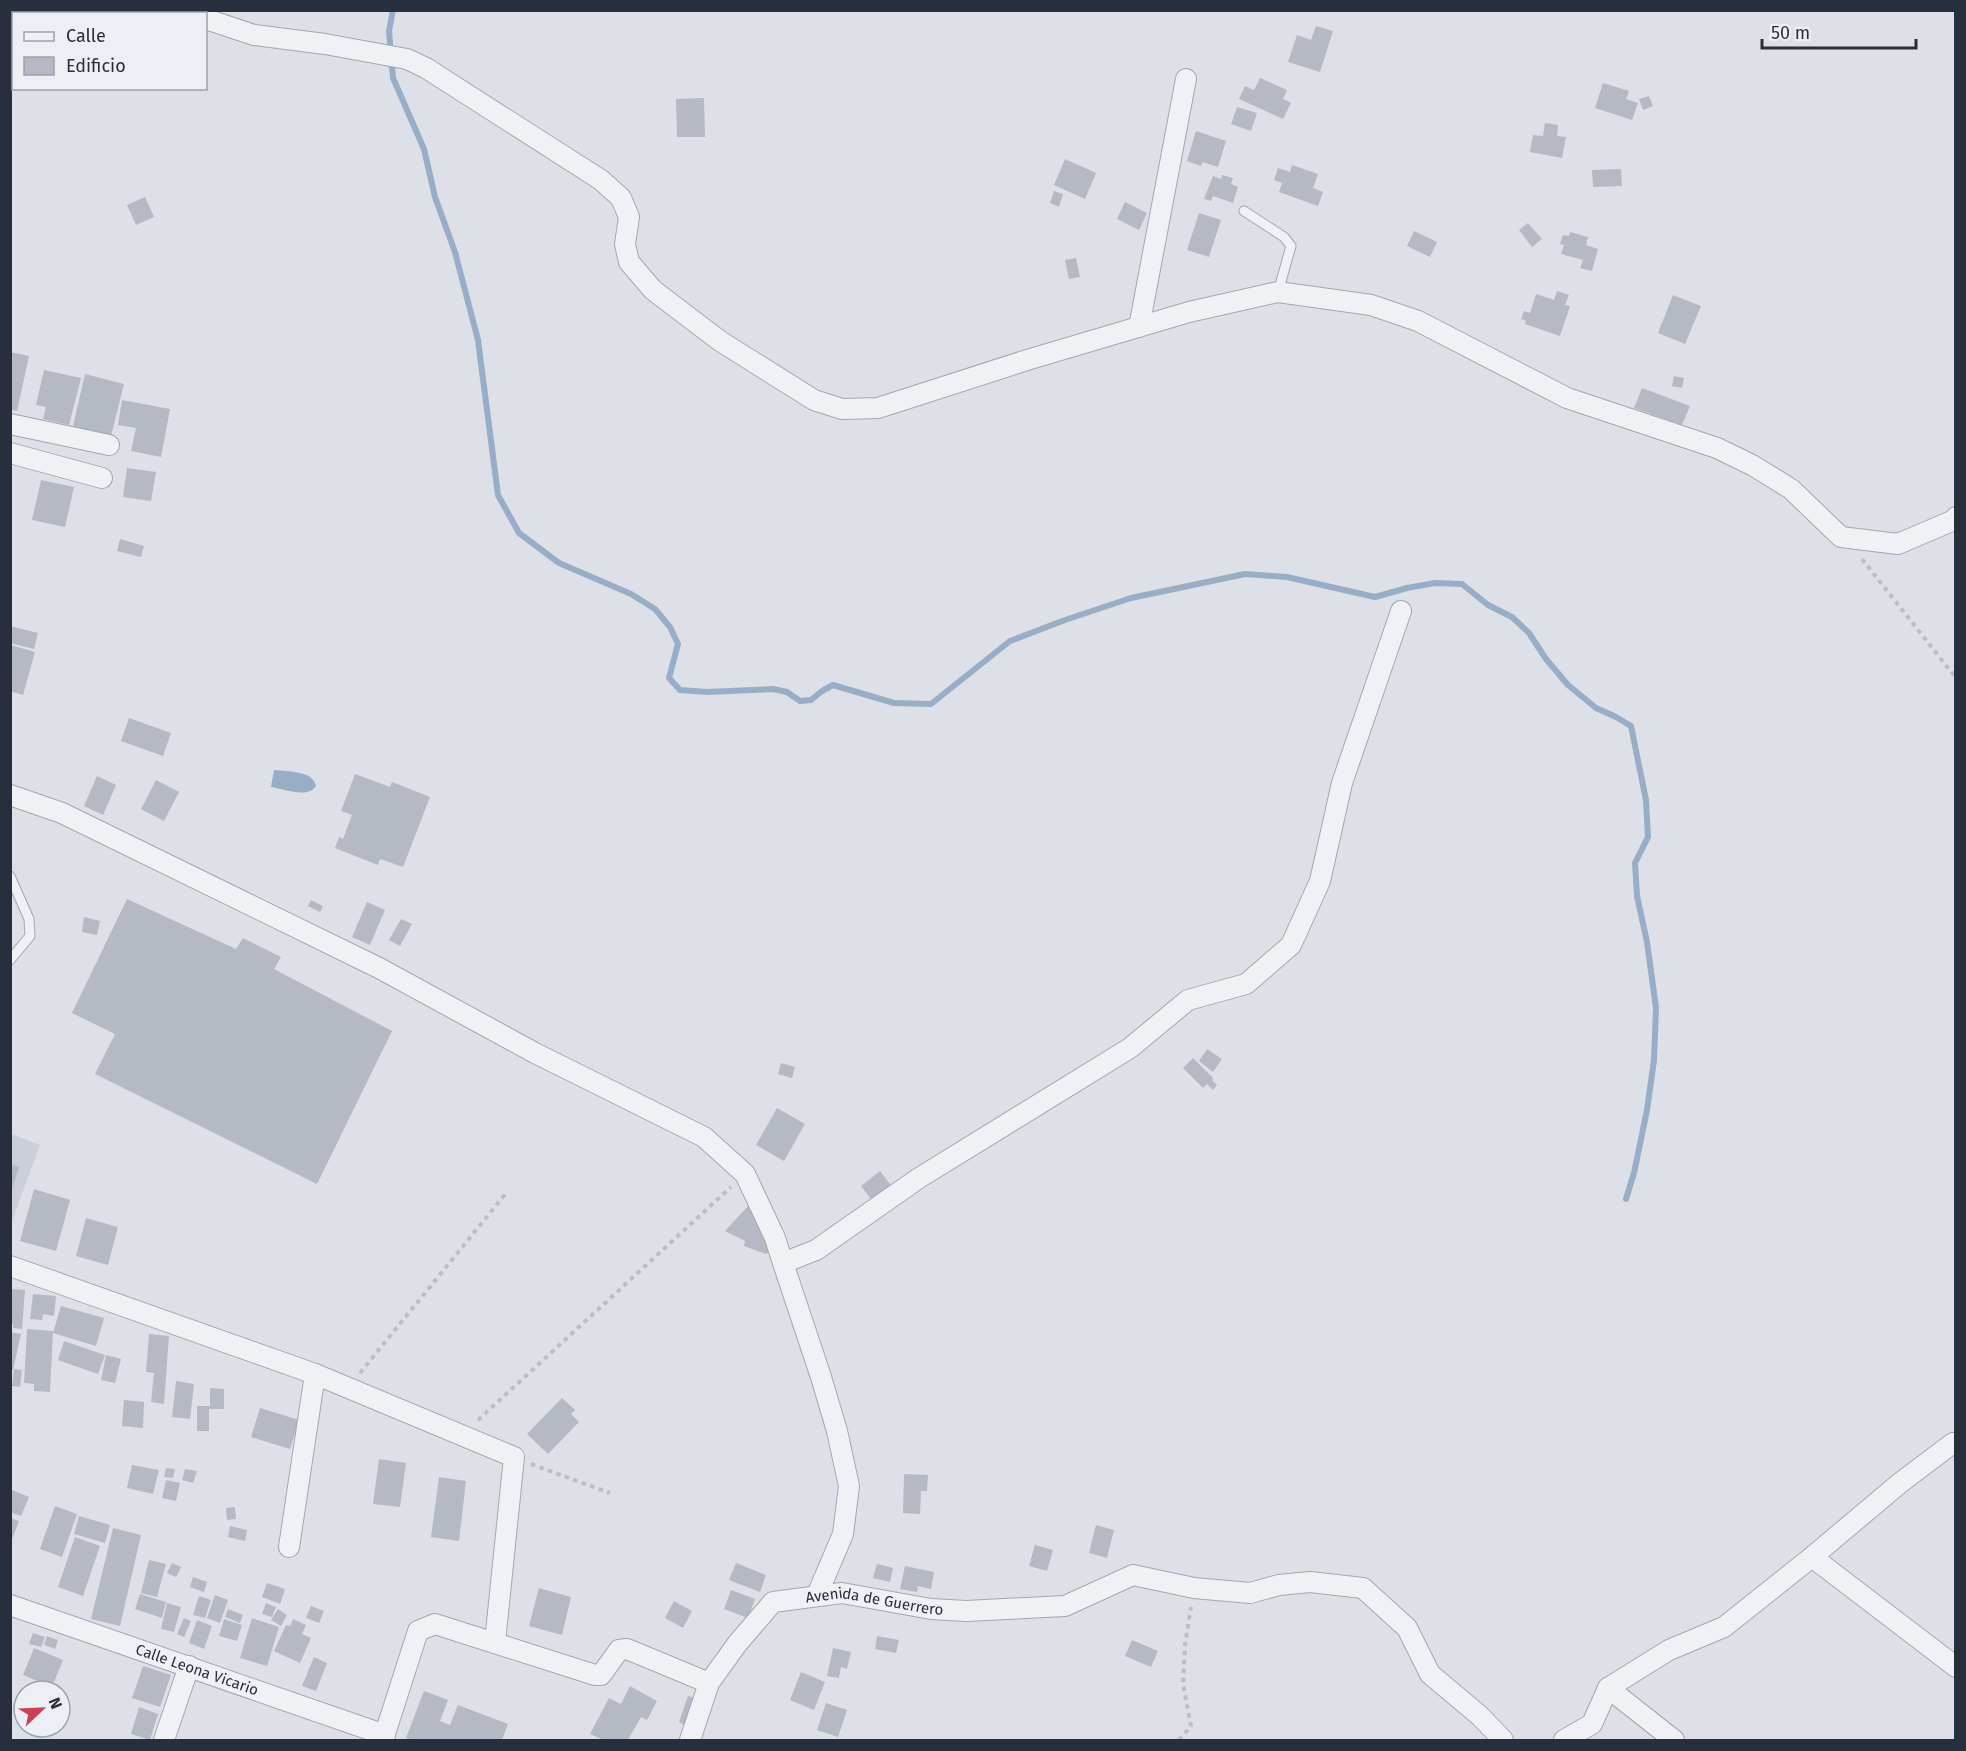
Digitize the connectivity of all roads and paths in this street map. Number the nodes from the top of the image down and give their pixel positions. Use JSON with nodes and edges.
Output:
{"nodes":[{"id":1,"x":207,"y":19,"type":"edge"},
{"id":2,"x":1186,"y":79,"type":"dead end"},
{"id":3,"x":1244,"y":211,"type":"dead end"},
{"id":4,"x":1278,"y":292,"type":"junction"},
{"id":5,"x":1139,"y":327,"type":"junction"},
{"id":6,"x":10,"y":424,"type":"edge"},
{"id":7,"x":109,"y":445,"type":"dead end"},
{"id":8,"x":10,"y":453,"type":"edge"},
{"id":9,"x":102,"y":478,"type":"dead end"},
{"id":10,"x":1956,"y":517,"type":"edge"},
{"id":11,"x":1841,"y":537,"type":"junction"},
{"id":12,"x":1401,"y":611,"type":"dead end"},
{"id":13,"x":1956,"y":678,"type":"edge"},
{"id":14,"x":10,"y":795,"type":"edge"},
{"id":15,"x":10,"y":876,"type":"edge"},
{"id":16,"x":10,"y":960,"type":"edge"},
{"id":17,"x":745,"y":1174,"type":"junction"},
{"id":18,"x":507,"y":1192,"type":"dead end"},
{"id":19,"x":783,"y":1263,"type":"junction"},
{"id":20,"x":10,"y":1266,"type":"edge"},
{"id":21,"x":315,"y":1374,"type":"junction"},
{"id":22,"x":347,"y":1389,"type":"junction"},
{"id":23,"x":462,"y":1435,"type":"junction"},
{"id":24,"x":1955,"y":1443,"type":"edge"},
{"id":25,"x":513,"y":1457,"type":"junction"},
{"id":26,"x":610,"y":1493,"type":"dead end"},
{"id":27,"x":289,"y":1547,"type":"dead end"},
{"id":28,"x":1812,"y":1557,"type":"junction"},
{"id":29,"x":1194,"y":1588,"type":"junction"},
{"id":30,"x":817,"y":1595,"type":"junction"},
{"id":31,"x":10,"y":1605,"type":"edge"},
{"id":32,"x":495,"y":1642,"type":"junction"},
{"id":33,"x":189,"y":1666,"type":"junction"},
{"id":34,"x":1956,"y":1667,"type":"edge"},
{"id":35,"x":709,"y":1683,"type":"junction"},
{"id":36,"x":1608,"y":1688,"type":"junction"},
{"id":37,"x":384,"y":1738,"type":"edge"},
{"id":38,"x":164,"y":1740,"type":"edge"},
{"id":39,"x":690,"y":1740,"type":"edge"},
{"id":40,"x":1179,"y":1740,"type":"edge"},
{"id":41,"x":1503,"y":1740,"type":"edge"},
{"id":42,"x":1564,"y":1740,"type":"edge"},
{"id":43,"x":1674,"y":1740,"type":"edge"}],
"edges":[{"from":1,"to":5,"type":"street"},
{"from":2,"to":5,"type":"street"},
{"from":3,"to":4,"type":"lane"},
{"from":4,"to":5,"type":"street"},
{"from":4,"to":11,"type":"street"},
{"from":6,"to":7,"type":"street"},
{"from":8,"to":9,"type":"street"},
{"from":10,"to":11,"type":"street"},
{"from":11,"to":13,"type":"path"},
{"from":12,"to":19,"type":"street"},
{"from":14,"to":17,"type":"street"},
{"from":15,"to":16,"type":"lane"},
{"from":17,"to":19,"type":"street"},
{"from":17,"to":23,"type":"path"},
{"from":18,"to":22,"type":"path"},
{"from":19,"to":30,"type":"street"},
{"from":20,"to":21,"type":"street"},
{"from":21,"to":22,"type":"street"},
{"from":21,"to":27,"type":"street"},
{"from":22,"to":23,"type":"street"},
{"from":23,"to":25,"type":"street"},
{"from":24,"to":28,"type":"street"},
{"from":25,"to":26,"type":"path"},
{"from":25,"to":32,"type":"street"},
{"from":28,"to":34,"type":"street"},
{"from":28,"to":36,"type":"street"},
{"from":29,"to":30,"type":"street","name":"Avenida de Guerrero"},
{"from":29,"to":40,"type":"path"},
{"from":29,"to":41,"type":"street"},
{"from":30,"to":35,"type":"street","name":"Avenida de Guerrero"},
{"from":31,"to":33,"type":"street","name":"Calle Leona Vicario"},
{"from":32,"to":35,"type":"street"},
{"from":32,"to":37,"type":"street"},
{"from":33,"to":37,"type":"street","name":"Calle Leona Vicario"},
{"from":33,"to":38,"type":"street"},
{"from":35,"to":39,"type":"street","name":"Avenida de Guerrero"},
{"from":36,"to":42,"type":"street"},
{"from":36,"to":43,"type":"street"}]}
